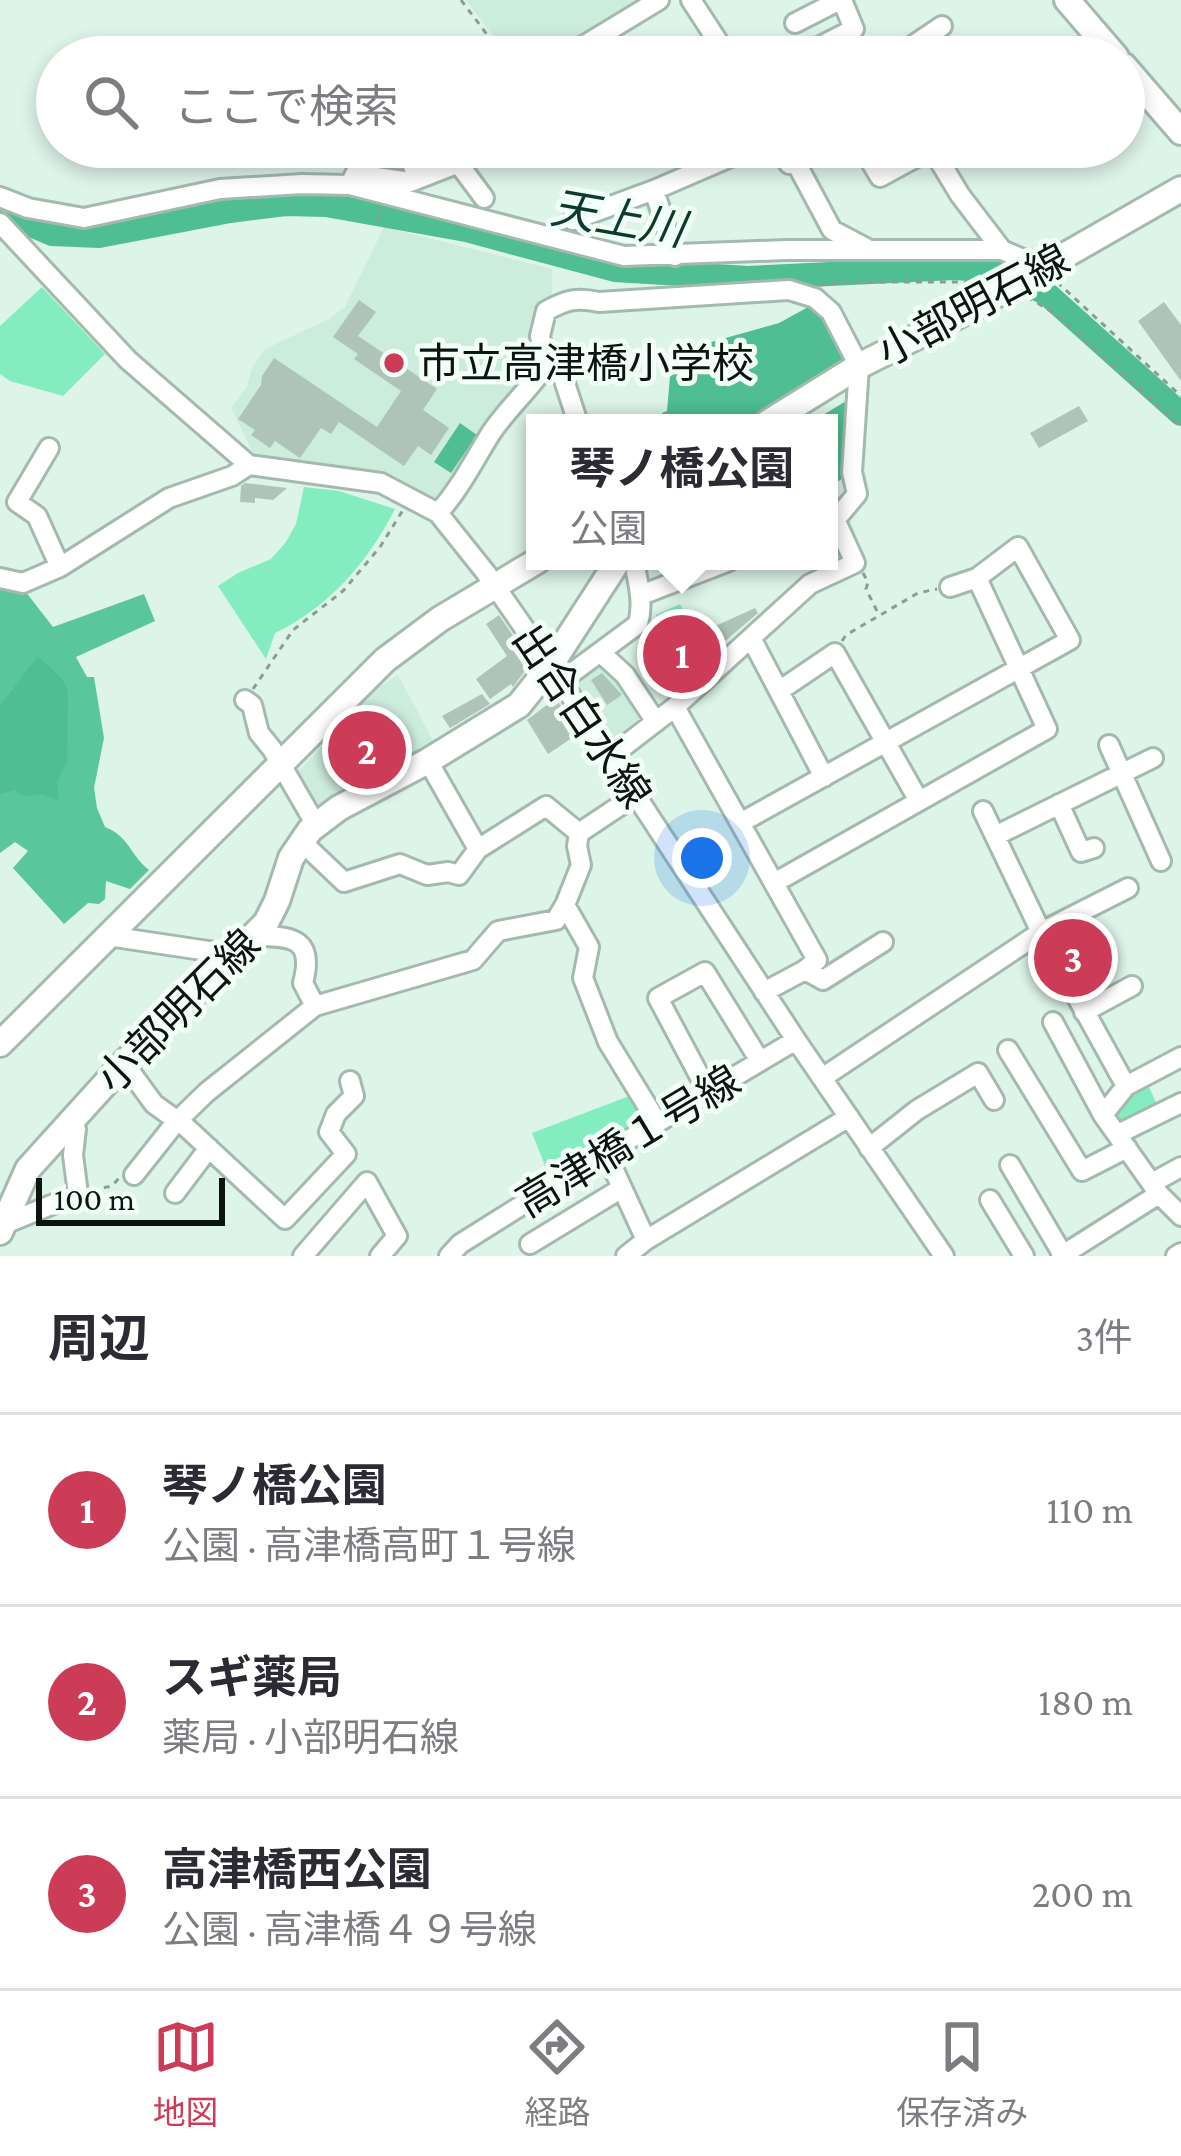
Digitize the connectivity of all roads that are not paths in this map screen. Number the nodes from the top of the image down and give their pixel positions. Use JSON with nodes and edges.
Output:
{"nodes":[{"id":1,"x":659,"y":0,"type":"edge"},
{"id":2,"x":691,"y":0,"type":"edge"},
{"id":3,"x":841,"y":0,"type":"edge"},
{"id":4,"x":1067,"y":0,"type":"edge"},
{"id":5,"x":796,"y":23,"type":"dead end"},
{"id":6,"x":942,"y":26,"type":"dead end"},
{"id":7,"x":600,"y":36,"type":"edge"},
{"id":8,"x":714,"y":36,"type":"edge"},
{"id":9,"x":839,"y":36,"type":"edge"},
{"id":10,"x":927,"y":36,"type":"edge"},
{"id":11,"x":1098,"y":36,"type":"edge"},
{"id":12,"x":1145,"y":90,"type":"edge"},
{"id":13,"x":1181,"y":132,"type":"edge"},
{"id":14,"x":414,"y":168,"type":"edge"},
{"id":15,"x":440,"y":168,"type":"edge"},
{"id":16,"x":471,"y":168,"type":"edge"},
{"id":17,"x":705,"y":168,"type":"edge"},
{"id":18,"x":802,"y":168,"type":"edge"},
{"id":19,"x":944,"y":168,"type":"edge"},
{"id":20,"x":418,"y":178,"type":"junction"},
{"id":21,"x":350,"y":185,"type":"junction"},
{"id":22,"x":654,"y":190,"type":"junction"},
{"id":23,"x":1181,"y":190,"type":"edge"},
{"id":24,"x":0,"y":197,"type":"edge"},
{"id":25,"x":484,"y":198,"type":"dead end"},
{"id":26,"x":573,"y":220,"type":"dead end"},
{"id":27,"x":0,"y":223,"type":"edge"},
{"id":28,"x":786,"y":250,"type":"junction"},
{"id":29,"x":870,"y":250,"type":"junction"},
{"id":30,"x":1002,"y":250,"type":"junction"},
{"id":31,"x":675,"y":256,"type":"junction"},
{"id":32,"x":1043,"y":268,"type":"junction"},
{"id":33,"x":789,"y":290,"type":"junction"},
{"id":34,"x":546,"y":365,"type":"junction"},
{"id":35,"x":859,"y":366,"type":"junction"},
{"id":36,"x":575,"y":414,"type":"edge"},
{"id":37,"x":788,"y":414,"type":"edge"},
{"id":38,"x":49,"y":448,"type":"dead end"},
{"id":39,"x":249,"y":465,"type":"junction"},
{"id":40,"x":838,"y":510,"type":"edge"},
{"id":41,"x":438,"y":513,"type":"junction"},
{"id":42,"x":838,"y":530,"type":"edge"},
{"id":43,"x":60,"y":567,"type":"junction"},
{"id":44,"x":526,"y":568,"type":"edge"},
{"id":45,"x":613,"y":570,"type":"edge"},
{"id":46,"x":636,"y":570,"type":"edge"},
{"id":47,"x":706,"y":570,"type":"edge"},
{"id":48,"x":0,"y":578,"type":"edge"},
{"id":49,"x":977,"y":578,"type":"junction"},
{"id":50,"x":495,"y":586,"type":"junction"},
{"id":51,"x":950,"y":587,"type":"road end"},
{"id":52,"x":641,"y":596,"type":"junction"},
{"id":53,"x":751,"y":638,"type":"junction"},
{"id":54,"x":601,"y":653,"type":"junction"},
{"id":55,"x":1020,"y":670,"type":"junction"},
{"id":56,"x":555,"y":674,"type":"junction"},
{"id":57,"x":779,"y":691,"type":"junction"},
{"id":58,"x":244,"y":700,"type":"road end"},
{"id":59,"x":675,"y":707,"type":"junction"},
{"id":60,"x":656,"y":722,"type":"junction"},
{"id":61,"x":887,"y":742,"type":"junction"},
{"id":62,"x":1109,"y":746,"type":"dead end"},
{"id":63,"x":610,"y":757,"type":"junction"},
{"id":64,"x":1153,"y":758,"type":"dead end"},
{"id":65,"x":428,"y":761,"type":"junction"},
{"id":66,"x":280,"y":764,"type":"junction"},
{"id":67,"x":1123,"y":773,"type":"junction"},
{"id":68,"x":824,"y":777,"type":"junction"},
{"id":69,"x":636,"y":795,"type":"junction"},
{"id":70,"x":920,"y":801,"type":"junction"},
{"id":71,"x":1059,"y":804,"type":"junction"},
{"id":72,"x":983,"y":811,"type":"dead end"},
{"id":73,"x":740,"y":823,"type":"junction"},
{"id":74,"x":579,"y":833,"type":"junction"},
{"id":75,"x":309,"y":834,"type":"junction"},
{"id":76,"x":995,"y":836,"type":"junction"},
{"id":77,"x":1094,"y":848,"type":"dead end"},
{"id":78,"x":478,"y":849,"type":"junction"},
{"id":79,"x":1161,"y":861,"type":"dead end"},
{"id":80,"x":774,"y":884,"type":"junction"},
{"id":81,"x":1128,"y":888,"type":"dead end"},
{"id":82,"x":565,"y":905,"type":"junction"},
{"id":83,"x":1042,"y":932,"type":"junction"},
{"id":84,"x":108,"y":936,"type":"junction"},
{"id":85,"x":253,"y":936,"type":"junction"},
{"id":86,"x":883,"y":942,"type":"dead end"},
{"id":87,"x":235,"y":955,"type":"junction"},
{"id":88,"x":805,"y":970,"type":"junction"},
{"id":89,"x":1132,"y":986,"type":"dead end"},
{"id":90,"x":764,"y":992,"type":"junction"},
{"id":91,"x":315,"y":1006,"type":"junction"},
{"id":92,"x":1084,"y":1012,"type":"junction"},
{"id":93,"x":1053,"y":1022,"type":"dead end"},
{"id":94,"x":796,"y":1040,"type":"junction"},
{"id":95,"x":0,"y":1044,"type":"edge"},
{"id":96,"x":1008,"y":1050,"type":"dead end"},
{"id":97,"x":1181,"y":1057,"type":"edge"},
{"id":98,"x":760,"y":1061,"type":"junction"},
{"id":99,"x":124,"y":1064,"type":"junction"},
{"id":100,"x":822,"y":1078,"type":"junction"},
{"id":101,"x":350,"y":1082,"type":"dead end"},
{"id":102,"x":1126,"y":1087,"type":"junction"},
{"id":103,"x":708,"y":1092,"type":"junction"},
{"id":104,"x":994,"y":1100,"type":"dead end"},
{"id":105,"x":1181,"y":1102,"type":"edge"},
{"id":106,"x":1103,"y":1115,"type":"junction"},
{"id":107,"x":849,"y":1117,"type":"junction"},
{"id":108,"x":70,"y":1122,"type":"junction"},
{"id":109,"x":176,"y":1122,"type":"junction"},
{"id":110,"x":657,"y":1122,"type":"junction"},
{"id":111,"x":1122,"y":1141,"type":"junction"},
{"id":112,"x":209,"y":1148,"type":"junction"},
{"id":113,"x":869,"y":1148,"type":"junction"},
{"id":114,"x":606,"y":1153,"type":"junction"},
{"id":115,"x":1010,"y":1165,"type":"dead end"},
{"id":116,"x":1181,"y":1167,"type":"edge"},
{"id":117,"x":134,"y":1175,"type":"dead end"},
{"id":118,"x":622,"y":1188,"type":"junction"},
{"id":119,"x":1156,"y":1188,"type":"junction"},
{"id":120,"x":175,"y":1193,"type":"dead end"},
{"id":121,"x":990,"y":1200,"type":"dead end"},
{"id":122,"x":1181,"y":1216,"type":"edge"},
{"id":123,"x":1,"y":1228,"type":"edge"},
{"id":124,"x":646,"y":1240,"type":"junction"},
{"id":125,"x":530,"y":1244,"type":"dead end"},
{"id":126,"x":455,"y":1250,"type":"edge"},
{"id":127,"x":303,"y":1256,"type":"edge"},
{"id":128,"x":380,"y":1256,"type":"edge"},
{"id":129,"x":626,"y":1256,"type":"edge"},
{"id":130,"x":944,"y":1256,"type":"edge"},
{"id":131,"x":1024,"y":1256,"type":"edge"},
{"id":132,"x":1062,"y":1256,"type":"edge"}],
"edges":[{"from":1,"to":7,"type":"street"},
{"from":2,"to":8,"type":"street"},
{"from":3,"to":5,"type":"street"},
{"from":3,"to":9,"type":"street"},
{"from":4,"to":11,"type":"main road"},
{"from":6,"to":10,"type":"street"},
{"from":12,"to":13,"type":"main road"},
{"from":14,"to":20,"type":"street"},
{"from":15,"to":20,"type":"street"},
{"from":16,"to":25,"type":"street"},
{"from":17,"to":22,"type":"street"},
{"from":18,"to":29,"type":"street"},
{"from":19,"to":30,"type":"street"},
{"from":20,"to":21,"type":"street"},
{"from":21,"to":24,"type":"street"},
{"from":21,"to":31,"type":"street"},
{"from":22,"to":26,"type":"street"},
{"from":22,"to":31,"type":"street"},
{"from":23,"to":32,"type":"main road","name":"小部明石線"},
{"from":27,"to":39,"type":"street"},
{"from":28,"to":29,"type":"street"},
{"from":28,"to":31,"type":"street"},
{"from":28,"to":33,"type":"street"},
{"from":29,"to":30,"type":"street"},
{"from":30,"to":32,"type":"street"},
{"from":32,"to":35,"type":"main road","name":"小部明石線"},
{"from":33,"to":34,"type":"street"},
{"from":33,"to":35,"type":"street"},
{"from":34,"to":36,"type":"street"},
{"from":34,"to":41,"type":"street"},
{"from":35,"to":37,"type":"main road","name":"小部明石線"},
{"from":35,"to":40,"type":"street"},
{"from":38,"to":43,"type":"street"},
{"from":39,"to":41,"type":"street","name":"出合白水線"},
{"from":39,"to":43,"type":"street"},
{"from":41,"to":50,"type":"street","name":"出合白水線"},
{"from":42,"to":53,"type":"street"},
{"from":43,"to":48,"type":"street"},
{"from":44,"to":50,"type":"main road"},
{"from":45,"to":56,"type":"main road"},
{"from":46,"to":52,"type":"street"},
{"from":47,"to":52,"type":"street"},
{"from":49,"to":51,"type":"street"},
{"from":49,"to":55,"type":"street"},
{"from":49,"to":55,"type":"street"},
{"from":50,"to":56,"type":"street","name":"出合白水線"},
{"from":50,"to":66,"type":"main road"},
{"from":52,"to":54,"type":"street"},
{"from":53,"to":57,"type":"street"},
{"from":53,"to":59,"type":"street"},
{"from":54,"to":56,"type":"street"},
{"from":54,"to":60,"type":"street"},
{"from":55,"to":61,"type":"street"},
{"from":55,"to":70,"type":"street"},
{"from":56,"to":63,"type":"street","name":"出合白水線"},
{"from":56,"to":65,"type":"main road"},
{"from":57,"to":61,"type":"street"},
{"from":57,"to":68,"type":"street"},
{"from":58,"to":66,"type":"street"},
{"from":59,"to":60,"type":"street"},
{"from":59,"to":73,"type":"street"},
{"from":60,"to":63,"type":"street"},
{"from":61,"to":68,"type":"street"},
{"from":61,"to":70,"type":"street"},
{"from":62,"to":67,"type":"street"},
{"from":63,"to":69,"type":"street","name":"出合白水線"},
{"from":64,"to":67,"type":"street"},
{"from":65,"to":75,"type":"main road"},
{"from":65,"to":78,"type":"street"},
{"from":66,"to":75,"type":"street"},
{"from":66,"to":84,"type":"main road"},
{"from":67,"to":71,"type":"street"},
{"from":67,"to":79,"type":"street"},
{"from":68,"to":73,"type":"street"},
{"from":69,"to":74,"type":"street"},
{"from":69,"to":90,"type":"street","name":"出合白水線"},
{"from":70,"to":80,"type":"street"},
{"from":71,"to":76,"type":"street"},
{"from":71,"to":77,"type":"street"},
{"from":72,"to":76,"type":"street"},
{"from":73,"to":80,"type":"street"},
{"from":74,"to":78,"type":"street"},
{"from":74,"to":82,"type":"street"},
{"from":75,"to":78,"type":"street"},
{"from":75,"to":85,"type":"main road","name":"小部明石線"},
{"from":76,"to":83,"type":"street"},
{"from":80,"to":88,"type":"street"},
{"from":81,"to":83,"type":"street"},
{"from":82,"to":91,"type":"street"},
{"from":82,"to":110,"type":"street"},
{"from":83,"to":92,"type":"street"},
{"from":83,"to":100,"type":"street"},
{"from":84,"to":87,"type":"street"},
{"from":84,"to":95,"type":"main road"},
{"from":85,"to":87,"type":"main road","name":"小部明石線"},
{"from":85,"to":91,"type":"street"},
{"from":86,"to":88,"type":"street"},
{"from":87,"to":99,"type":"main road","name":"小部明石線"},
{"from":88,"to":90,"type":"street"},
{"from":89,"to":92,"type":"street"},
{"from":90,"to":94,"type":"street","name":"出合白水線"},
{"from":91,"to":109,"type":"street"},
{"from":92,"to":102,"type":"street"},
{"from":93,"to":106,"type":"street"},
{"from":94,"to":98,"type":"street","name":"高津橋１号線"},
{"from":94,"to":100,"type":"street","name":"出合白水線"},
{"from":96,"to":111,"type":"street"},
{"from":97,"to":102,"type":"street"},
{"from":98,"to":103,"type":"street","name":"高津橋１号線"},
{"from":98,"to":103,"type":"street"},
{"from":99,"to":108,"type":"main road","name":"小部明石線"},
{"from":99,"to":109,"type":"street"},
{"from":100,"to":107,"type":"street","name":"出合白水線"},
{"from":101,"to":112,"type":"street"},
{"from":102,"to":106,"type":"street"},
{"from":103,"to":110,"type":"street","name":"高津橋１号線"},
{"from":104,"to":113,"type":"street"},
{"from":105,"to":111,"type":"street"},
{"from":106,"to":111,"type":"street"},
{"from":107,"to":113,"type":"street","name":"出合白水線"},
{"from":107,"to":124,"type":"street"},
{"from":108,"to":123,"type":"main road","name":"小部明石線"},
{"from":108,"to":123,"type":"street"},
{"from":109,"to":112,"type":"street"},
{"from":109,"to":117,"type":"street"},
{"from":110,"to":114,"type":"street","name":"高津橋１号線"},
{"from":111,"to":119,"type":"street"},
{"from":112,"to":120,"type":"street"},
{"from":113,"to":130,"type":"street","name":"出合白水線"},
{"from":114,"to":118,"type":"street"},
{"from":114,"to":126,"type":"street","name":"高津橋１号線"},
{"from":115,"to":132,"type":"street"},
{"from":116,"to":119,"type":"street"},
{"from":118,"to":124,"type":"street"},
{"from":118,"to":125,"type":"street"},
{"from":119,"to":122,"type":"street"},
{"from":119,"to":132,"type":"street"},
{"from":121,"to":131,"type":"street"},
{"from":124,"to":129,"type":"street"},
{"from":127,"to":128,"type":"street"}]}
